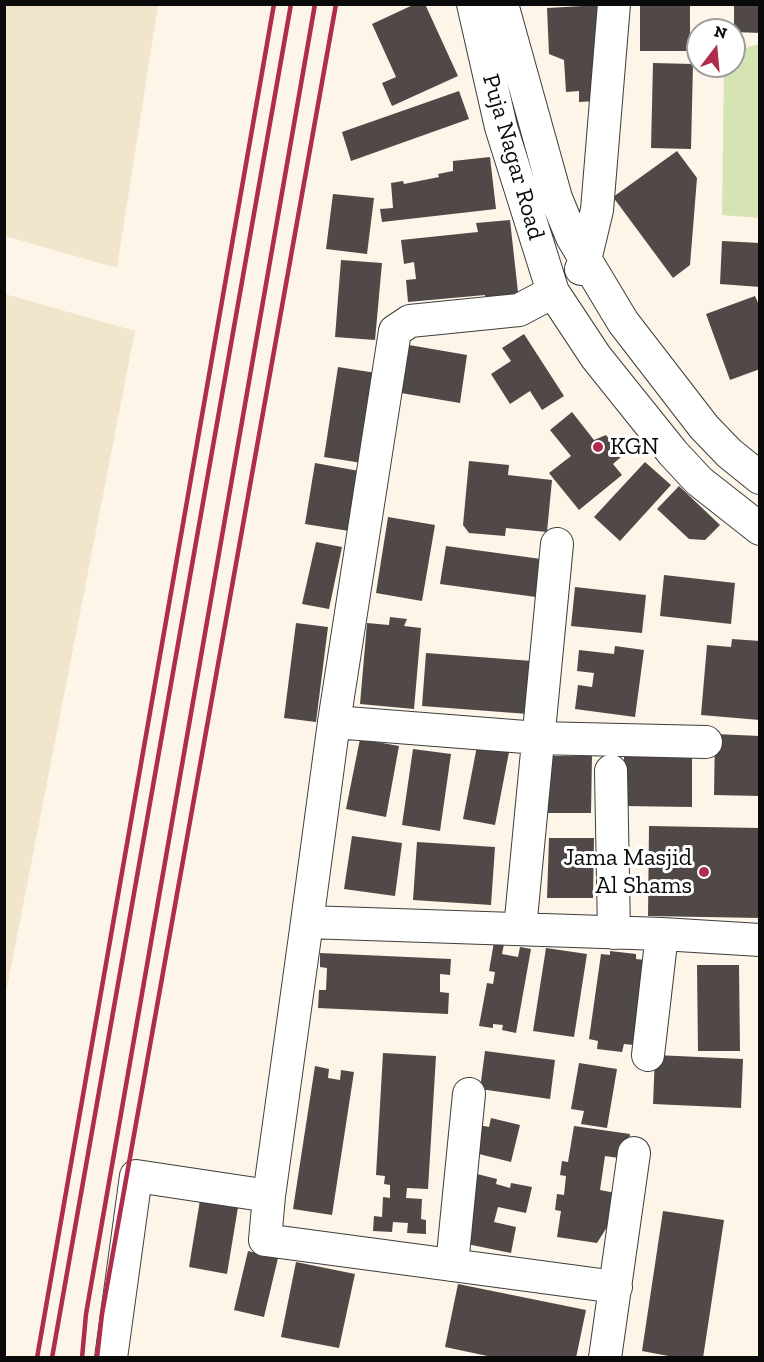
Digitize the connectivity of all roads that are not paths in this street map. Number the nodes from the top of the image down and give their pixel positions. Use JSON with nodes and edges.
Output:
{"nodes":[{"id":1,"x":473,"y":4,"type":"edge"},
{"id":2,"x":502,"y":4,"type":"edge"},
{"id":3,"x":614,"y":4,"type":"edge"},
{"id":4,"x":585,"y":260,"type":"junction"},
{"id":5,"x":558,"y":298,"type":"junction"},
{"id":6,"x":759,"y":478,"type":"edge"},
{"id":7,"x":759,"y":529,"type":"edge"},
{"id":8,"x":557,"y":544,"type":"dead end"},
{"id":9,"x":334,"y":722,"type":"junction"},
{"id":10,"x":538,"y":738,"type":"junction"},
{"id":11,"x":706,"y":741,"type":"dead end"},
{"id":12,"x":611,"y":771,"type":"dead end"},
{"id":13,"x":307,"y":922,"type":"junction"},
{"id":14,"x":520,"y":929,"type":"junction"},
{"id":15,"x":614,"y":933,"type":"junction"},
{"id":16,"x":662,"y":934,"type":"junction"},
{"id":17,"x":759,"y":940,"type":"edge"},
{"id":18,"x":648,"y":1055,"type":"dead end"},
{"id":19,"x":469,"y":1094,"type":"dead end"},
{"id":20,"x":634,"y":1154,"type":"dead end"},
{"id":21,"x":269,"y":1196,"type":"junction"},
{"id":22,"x":453,"y":1265,"type":"junction"},
{"id":23,"x":615,"y":1287,"type":"junction"},
{"id":24,"x":111,"y":1358,"type":"edge"},
{"id":25,"x":605,"y":1358,"type":"edge"}],
"edges":[{"from":1,"to":5,"type":"street","name":"Puja Nagar Road"},
{"from":2,"to":4,"type":"street","name":"Puja Nagar Road"},
{"from":3,"to":4,"type":"street"},
{"from":4,"to":5,"type":"street"},
{"from":4,"to":6,"type":"street","name":"Puja Nagar Road"},
{"from":5,"to":7,"type":"street","name":"Puja Nagar Road"},
{"from":5,"to":9,"type":"street"},
{"from":8,"to":10,"type":"street"},
{"from":9,"to":10,"type":"street"},
{"from":9,"to":13,"type":"street"},
{"from":10,"to":11,"type":"street"},
{"from":10,"to":14,"type":"street"},
{"from":12,"to":15,"type":"street"},
{"from":13,"to":14,"type":"street"},
{"from":13,"to":21,"type":"street"},
{"from":14,"to":15,"type":"street"},
{"from":15,"to":16,"type":"street"},
{"from":16,"to":17,"type":"street"},
{"from":16,"to":18,"type":"street"},
{"from":19,"to":22,"type":"street"},
{"from":20,"to":23,"type":"street"},
{"from":21,"to":22,"type":"street"},
{"from":21,"to":24,"type":"street"},
{"from":22,"to":23,"type":"street"},
{"from":23,"to":25,"type":"street"}]}
